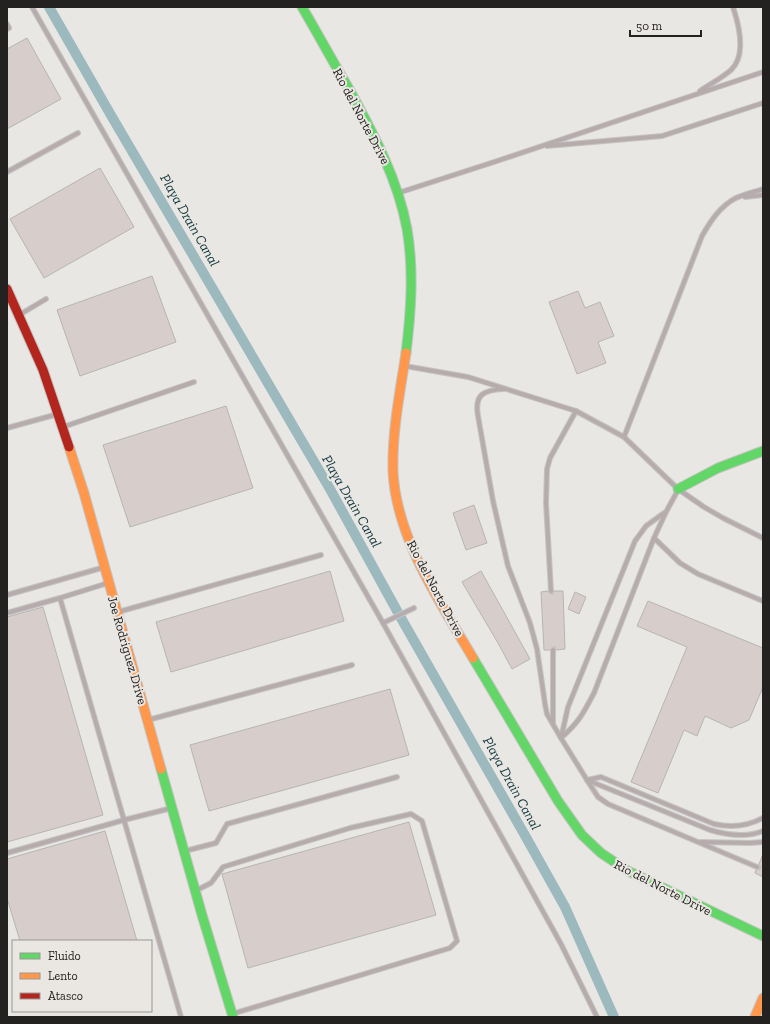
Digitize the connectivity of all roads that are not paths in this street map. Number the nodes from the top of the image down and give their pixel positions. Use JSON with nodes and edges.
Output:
{"nodes":[{"id":1,"x":32,"y":7,"type":"edge"},
{"id":2,"x":302,"y":7,"type":"edge"},
{"id":3,"x":733,"y":7,"type":"edge"},
{"id":4,"x":7,"y":24,"type":"edge"},
{"id":5,"x":7,"y":30,"type":"edge"},
{"id":6,"x":763,"y":72,"type":"edge"},
{"id":7,"x":694,"y":95,"type":"junction"},
{"id":8,"x":763,"y":103,"type":"edge"},
{"id":9,"x":78,"y":133,"type":"dead end"},
{"id":10,"x":541,"y":146,"type":"junction"},
{"id":11,"x":7,"y":172,"type":"edge"},
{"id":12,"x":763,"y":189,"type":"edge"},
{"id":13,"x":398,"y":193,"type":"junction"},
{"id":14,"x":763,"y":195,"type":"edge"},
{"id":15,"x":735,"y":199,"type":"junction"},
{"id":16,"x":7,"y":289,"type":"edge"},
{"id":17,"x":46,"y":299,"type":"dead end"},
{"id":18,"x":19,"y":315,"type":"junction"},
{"id":19,"x":403,"y":366,"type":"junction"},
{"id":20,"x":194,"y":382,"type":"dead end"},
{"id":21,"x":504,"y":389,"type":"junction"},
{"id":22,"x":576,"y":410,"type":"junction"},
{"id":23,"x":58,"y":414,"type":"junction"},
{"id":24,"x":63,"y":427,"type":"junction"},
{"id":25,"x":7,"y":428,"type":"edge"},
{"id":26,"x":624,"y":437,"type":"junction"},
{"id":27,"x":763,"y":451,"type":"edge"},
{"id":28,"x":678,"y":489,"type":"junction"},
{"id":29,"x":666,"y":512,"type":"junction"},
{"id":30,"x":654,"y":538,"type":"junction"},
{"id":31,"x":763,"y":538,"type":"edge"},
{"id":32,"x":321,"y":555,"type":"dead end"},
{"id":33,"x":105,"y":568,"type":"junction"},
{"id":34,"x":109,"y":583,"type":"junction"},
{"id":35,"x":550,"y":591,"type":"dead end"},
{"id":36,"x":7,"y":595,"type":"edge"},
{"id":37,"x":60,"y":598,"type":"junction"},
{"id":38,"x":763,"y":601,"type":"edge"},
{"id":39,"x":414,"y":608,"type":"dead end"},
{"id":40,"x":117,"y":612,"type":"junction"},
{"id":41,"x":7,"y":613,"type":"edge"},
{"id":42,"x":383,"y":623,"type":"junction"},
{"id":43,"x":553,"y":650,"type":"dead end"},
{"id":44,"x":352,"y":664,"type":"dead end"},
{"id":45,"x":147,"y":720,"type":"junction"},
{"id":46,"x":553,"y":725,"type":"junction"},
{"id":47,"x":561,"y":738,"type":"junction"},
{"id":48,"x":397,"y":777,"type":"dead end"},
{"id":49,"x":587,"y":780,"type":"junction"},
{"id":50,"x":172,"y":808,"type":"junction"},
{"id":51,"x":763,"y":818,"type":"edge"},
{"id":52,"x":124,"y":820,"type":"junction"},
{"id":53,"x":763,"y":831,"type":"edge"},
{"id":54,"x":698,"y":842,"type":"junction"},
{"id":55,"x":763,"y":842,"type":"edge"},
{"id":56,"x":184,"y":851,"type":"junction"},
{"id":57,"x":7,"y":853,"type":"edge"},
{"id":58,"x":757,"y":867,"type":"dead end"},
{"id":59,"x":195,"y":890,"type":"junction"},
{"id":60,"x":763,"y":936,"type":"edge"},
{"id":61,"x":763,"y":998,"type":"edge"},
{"id":62,"x":232,"y":1015,"type":"edge"},
{"id":63,"x":181,"y":1017,"type":"edge"},
{"id":64,"x":597,"y":1017,"type":"edge"},
{"id":65,"x":755,"y":1017,"type":"edge"}],
"edges":[{"from":1,"to":42,"type":"lane"},
{"from":2,"to":13,"type":"street","name":"Rio del Norte Drive"},
{"from":3,"to":7,"type":"lane"},
{"from":4,"to":5,"type":"lane"},
{"from":6,"to":7,"type":"lane"},
{"from":7,"to":10,"type":"lane"},
{"from":8,"to":10,"type":"lane"},
{"from":9,"to":11,"type":"lane"},
{"from":10,"to":13,"type":"lane"},
{"from":12,"to":15,"type":"lane"},
{"from":13,"to":19,"type":"street","name":"Rio del Norte Drive"},
{"from":14,"to":15,"type":"lane"},
{"from":15,"to":26,"type":"lane"},
{"from":16,"to":18,"type":"street","name":"Joe Rodriguez Drive"},
{"from":17,"to":18,"type":"lane"},
{"from":18,"to":23,"type":"street","name":"Joe Rodriguez Drive"},
{"from":19,"to":21,"type":"lane"},
{"from":19,"to":60,"type":"street","name":"Rio del Norte Drive"},
{"from":20,"to":24,"type":"lane"},
{"from":21,"to":22,"type":"lane"},
{"from":21,"to":46,"type":"lane"},
{"from":22,"to":26,"type":"lane"},
{"from":22,"to":35,"type":"lane"},
{"from":23,"to":24,"type":"street","name":"Joe Rodriguez Drive"},
{"from":23,"to":25,"type":"lane"},
{"from":24,"to":33,"type":"street","name":"Joe Rodriguez Drive"},
{"from":26,"to":28,"type":"lane"},
{"from":27,"to":28,"type":"street"},
{"from":28,"to":29,"type":"lane"},
{"from":28,"to":31,"type":"lane"},
{"from":29,"to":30,"type":"lane"},
{"from":29,"to":47,"type":"lane"},
{"from":30,"to":38,"type":"lane"},
{"from":30,"to":47,"type":"lane"},
{"from":32,"to":40,"type":"lane"},
{"from":33,"to":34,"type":"street","name":"Joe Rodriguez Drive"},
{"from":33,"to":36,"type":"lane"},
{"from":34,"to":37,"type":"lane"},
{"from":34,"to":40,"type":"street","name":"Joe Rodriguez Drive"},
{"from":37,"to":41,"type":"lane"},
{"from":37,"to":52,"type":"lane"},
{"from":39,"to":42,"type":"lane"},
{"from":40,"to":45,"type":"street","name":"Joe Rodriguez Drive"},
{"from":42,"to":64,"type":"lane"},
{"from":43,"to":46,"type":"lane"},
{"from":44,"to":45,"type":"lane"},
{"from":45,"to":50,"type":"street","name":"Joe Rodriguez Drive"},
{"from":46,"to":47,"type":"lane"},
{"from":47,"to":49,"type":"lane"},
{"from":48,"to":56,"type":"lane"},
{"from":49,"to":51,"type":"lane"},
{"from":49,"to":53,"type":"lane"},
{"from":49,"to":54,"type":"lane"},
{"from":50,"to":52,"type":"lane"},
{"from":50,"to":56,"type":"street","name":"Joe Rodriguez Drive"},
{"from":52,"to":57,"type":"lane"},
{"from":52,"to":63,"type":"lane"},
{"from":54,"to":55,"type":"lane"},
{"from":54,"to":58,"type":"lane"},
{"from":56,"to":59,"type":"street","name":"Joe Rodriguez Drive"},
{"from":59,"to":62,"type":"street","name":"Joe Rodriguez Drive"},
{"from":59,"to":62,"type":"lane"},
{"from":61,"to":65,"type":"street"}]}
